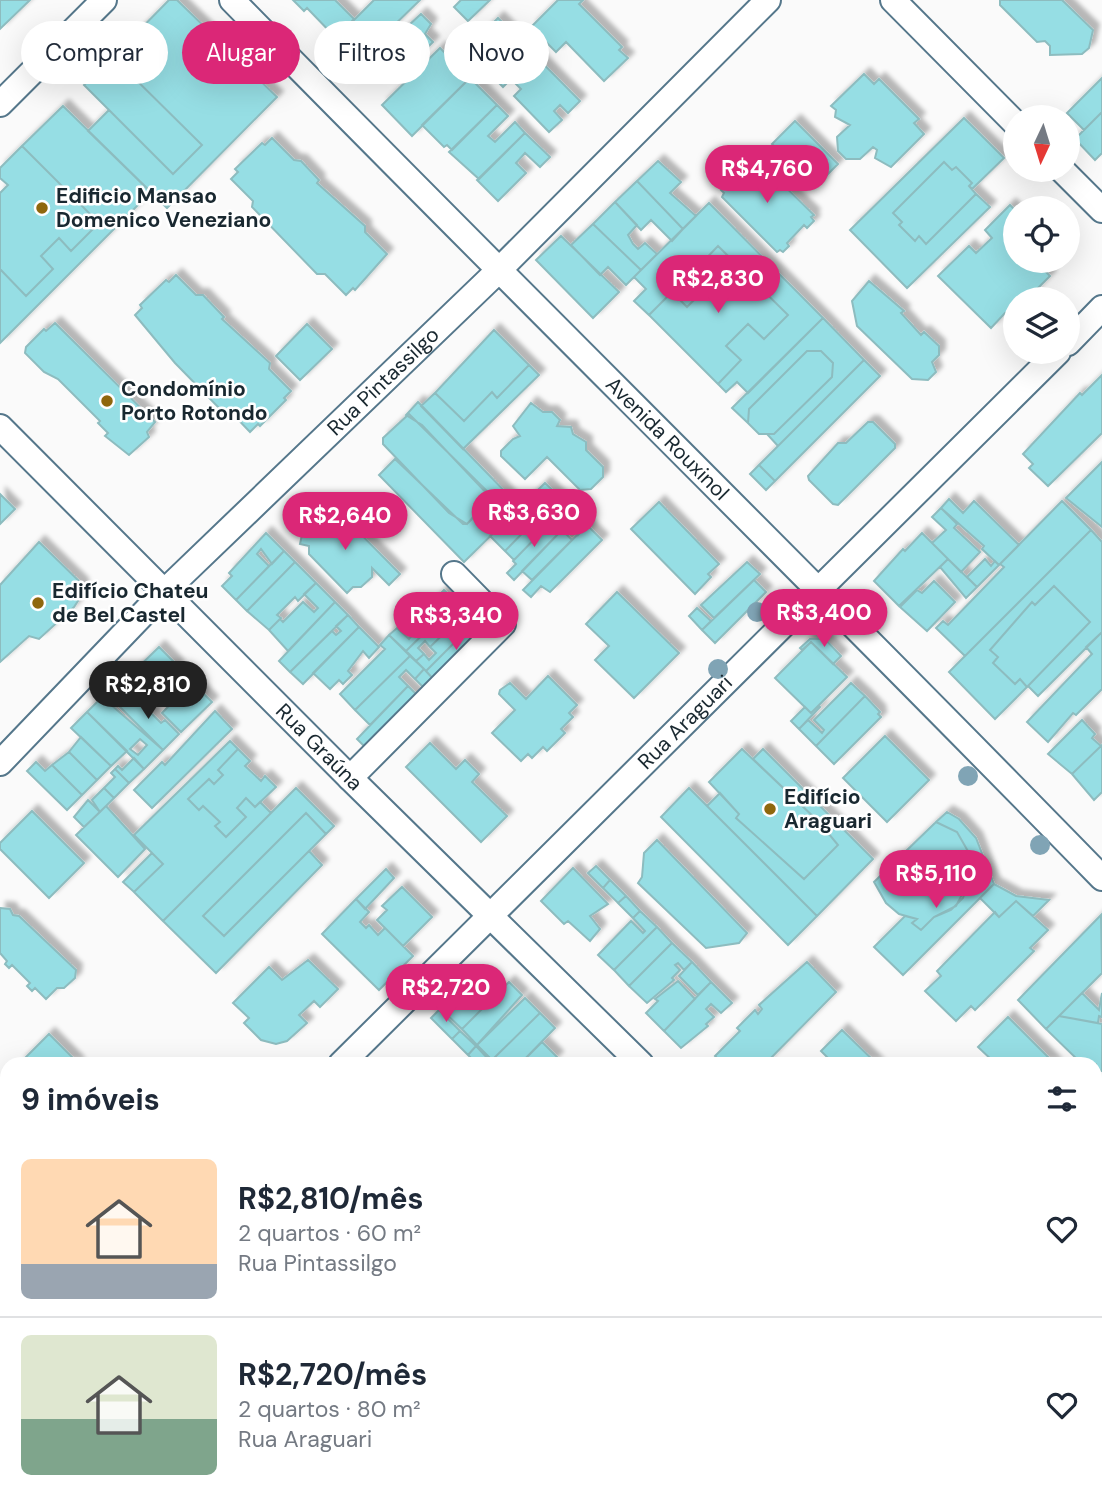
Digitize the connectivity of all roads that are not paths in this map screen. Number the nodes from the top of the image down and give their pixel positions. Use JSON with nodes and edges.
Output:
{"nodes":[{"id":1,"x":104,"y":0,"type":"edge"},
{"id":2,"x":232,"y":0,"type":"edge"},
{"id":3,"x":768,"y":0,"type":"edge"},
{"id":4,"x":893,"y":0,"type":"edge"},
{"id":5,"x":0,"y":104,"type":"edge"},
{"id":6,"x":1003,"y":111,"type":"edge"},
{"id":7,"x":1074,"y":182,"type":"edge"},
{"id":8,"x":1102,"y":210,"type":"edge"},
{"id":9,"x":498,"y":271,"type":"junction"},
{"id":10,"x":1102,"y":308,"type":"edge"},
{"id":11,"x":1080,"y":331,"type":"edge"},
{"id":12,"x":1046,"y":364,"type":"edge"},
{"id":13,"x":0,"y":427,"type":"edge"},
{"id":14,"x":454,"y":574,"type":"dead end"},
{"id":15,"x":820,"y":590,"type":"junction"},
{"id":16,"x":164,"y":592,"type":"junction"},
{"id":17,"x":0,"y":763,"type":"edge"},
{"id":18,"x":350,"y":778,"type":"junction"},
{"id":19,"x":1102,"y":878,"type":"edge"},
{"id":20,"x":488,"y":915,"type":"junction"},
{"id":21,"x":348,"y":1057,"type":"edge"},
{"id":22,"x":635,"y":1057,"type":"edge"}],
"edges":[{"from":1,"to":5,"type":"street"},
{"from":2,"to":9,"type":"street","name":"Avenida Rouxinol"},
{"from":3,"to":9,"type":"street","name":"Rua Pintassilgo"},
{"from":4,"to":6,"type":"street"},
{"from":7,"to":8,"type":"street"},
{"from":9,"to":15,"type":"street","name":"Avenida Rouxinol"},
{"from":9,"to":16,"type":"street","name":"Rua Pintassilgo"},
{"from":10,"to":11,"type":"street"},
{"from":12,"to":15,"type":"street","name":"Rua Araguari"},
{"from":13,"to":16,"type":"street","name":"Rua Graúna"},
{"from":14,"to":18,"type":"street"},
{"from":15,"to":19,"type":"street","name":"Avenida Rouxinol"},
{"from":15,"to":20,"type":"street","name":"Rua Araguari"},
{"from":16,"to":17,"type":"street","name":"Rua Pintassilgo"},
{"from":16,"to":18,"type":"street","name":"Rua Graúna"},
{"from":18,"to":20,"type":"street","name":"Rua Graúna"},
{"from":20,"to":21,"type":"street","name":"Rua Araguari"},
{"from":20,"to":22,"type":"street","name":"Rua Graúna"}]}
